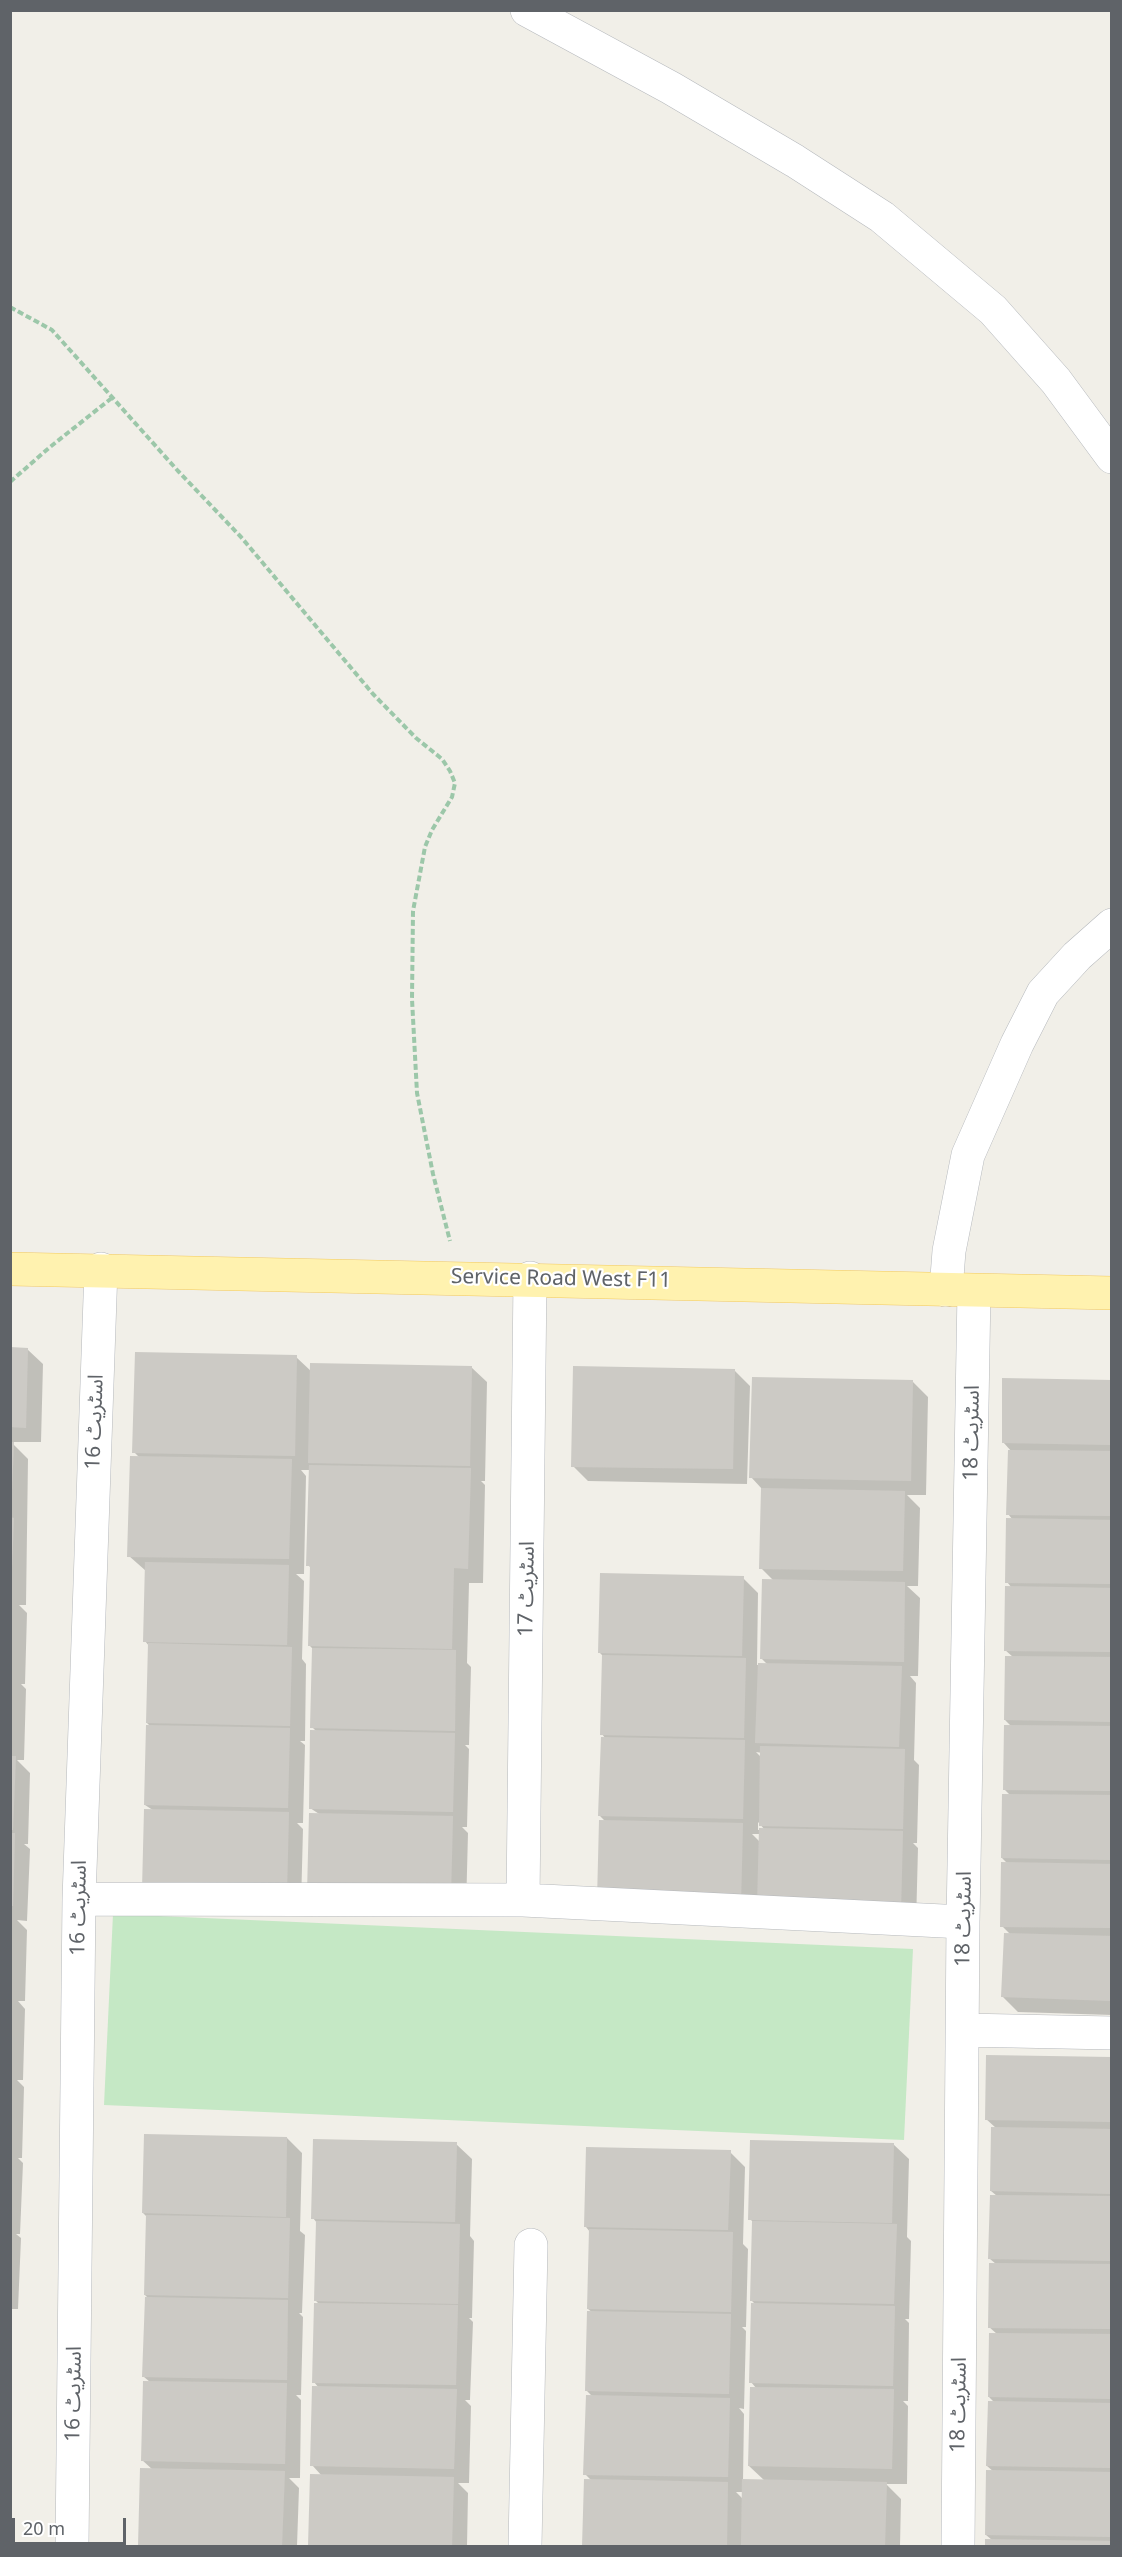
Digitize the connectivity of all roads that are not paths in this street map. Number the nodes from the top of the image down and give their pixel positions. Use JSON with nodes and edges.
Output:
{"nodes":[{"id":1,"x":527,"y":10,"type":"edge"},
{"id":2,"x":1112,"y":457,"type":"edge"},
{"id":3,"x":1112,"y":925,"type":"edge"},
{"id":4,"x":10,"y":1269,"type":"edge"},
{"id":5,"x":101,"y":1269,"type":"junction"},
{"id":6,"x":530,"y":1278,"type":"junction"},
{"id":7,"x":960,"y":1291,"type":"junction"},
{"id":8,"x":1112,"y":1293,"type":"edge"},
{"id":9,"x":79,"y":1899,"type":"junction"},
{"id":10,"x":523,"y":1899,"type":"junction"},
{"id":11,"x":963,"y":1922,"type":"junction"},
{"id":12,"x":963,"y":2030,"type":"junction"},
{"id":13,"x":1112,"y":2033,"type":"edge"},
{"id":14,"x":531,"y":2245,"type":"dead end"},
{"id":15,"x":72,"y":2547,"type":"edge"},
{"id":16,"x":525,"y":2547,"type":"edge"},
{"id":17,"x":958,"y":2547,"type":"edge"}],
"edges":[{"from":1,"to":2,"type":"street"},
{"from":3,"to":7,"type":"street","name":"اسٹریٹ 18"},
{"from":4,"to":5,"type":"main road","name":"Service Road West F11"},
{"from":5,"to":6,"type":"main road","name":"Service Road West F11"},
{"from":5,"to":9,"type":"street","name":"اسٹریٹ 16"},
{"from":6,"to":7,"type":"main road","name":"Service Road West F11"},
{"from":6,"to":10,"type":"street","name":"اسٹریٹ 17"},
{"from":7,"to":8,"type":"main road","name":"Service Road West F11"},
{"from":7,"to":11,"type":"street","name":"اسٹریٹ 18"},
{"from":9,"to":10,"type":"street"},
{"from":9,"to":15,"type":"street","name":"اسٹریٹ 16"},
{"from":10,"to":11,"type":"street"},
{"from":11,"to":12,"type":"street","name":"اسٹریٹ 18"},
{"from":12,"to":13,"type":"street"},
{"from":12,"to":17,"type":"street","name":"اسٹریٹ 18"},
{"from":14,"to":16,"type":"street"}]}
